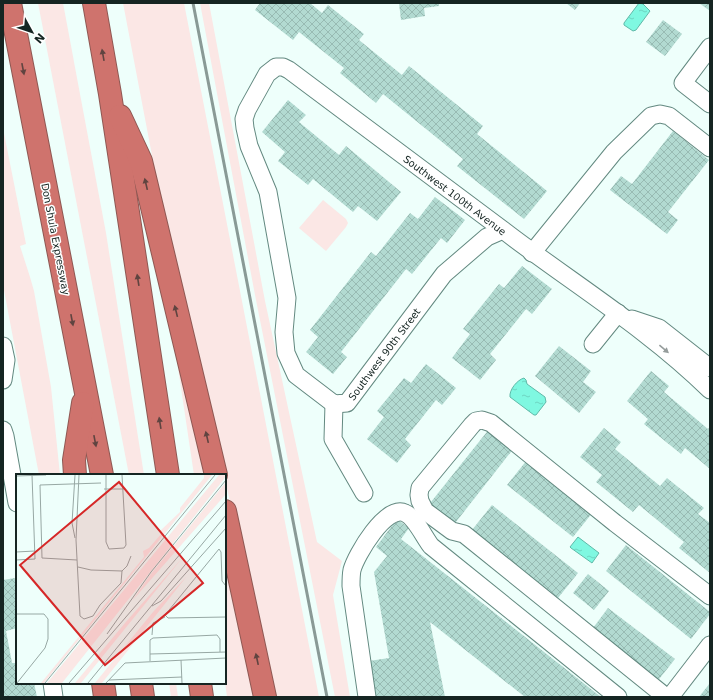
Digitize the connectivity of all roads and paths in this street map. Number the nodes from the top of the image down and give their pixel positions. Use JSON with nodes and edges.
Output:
{"nodes":[{"id":1,"x":10,"y":3,"type":"edge"},
{"id":2,"x":94,"y":3,"type":"edge"},
{"id":3,"x":710,"y":47,"type":"edge"},
{"id":4,"x":289,"y":70,"type":"joint"},
{"id":5,"x":110,"y":94,"type":"junction"},
{"id":6,"x":710,"y":104,"type":"edge"},
{"id":7,"x":710,"y":148,"type":"edge"},
{"id":8,"x":503,"y":230,"type":"junction"},
{"id":9,"x":532,"y":253,"type":"junction"},
{"id":10,"x":620,"y":315,"type":"junction"},
{"id":11,"x":593,"y":344,"type":"dead end"},
{"id":12,"x":3,"y":346,"type":"edge"},
{"id":13,"x":710,"y":368,"type":"edge"},
{"id":14,"x":3,"y":380,"type":"edge"},
{"id":15,"x":86,"y":388,"type":"junction"},
{"id":16,"x":710,"y":390,"type":"edge"},
{"id":17,"x":334,"y":404,"type":"junction"},
{"id":18,"x":3,"y":430,"type":"edge"},
{"id":19,"x":76,"y":474,"type":"edge"},
{"id":20,"x":102,"y":474,"type":"edge"},
{"id":21,"x":168,"y":474,"type":"edge"},
{"id":22,"x":216,"y":474,"type":"edge"},
{"id":23,"x":364,"y":493,"type":"dead end"},
{"id":24,"x":16,"y":497,"type":"edge"},
{"id":25,"x":226,"y":516,"type":"edge"},
{"id":26,"x":710,"y":596,"type":"edge"},
{"id":27,"x":710,"y":645,"type":"edge"},
{"id":28,"x":52,"y":684,"type":"edge"},
{"id":29,"x":103,"y":684,"type":"edge"},
{"id":30,"x":140,"y":684,"type":"edge"},
{"id":31,"x":200,"y":684,"type":"edge"},
{"id":32,"x":54,"y":697,"type":"edge"},
{"id":33,"x":105,"y":697,"type":"edge"},
{"id":34,"x":143,"y":697,"type":"edge"},
{"id":35,"x":202,"y":697,"type":"edge"},
{"id":36,"x":265,"y":697,"type":"edge"},
{"id":37,"x":367,"y":697,"type":"edge"},
{"id":38,"x":618,"y":697,"type":"edge"},
{"id":39,"x":666,"y":697,"type":"edge"},
{"id":40,"x":670,"y":697,"type":"edge"}],
"edges":[{"from":1,"to":15,"type":"highway","name":"Don Shula Expressway","one_way":true},
{"from":5,"to":2,"type":"highway","one_way":true},
{"from":3,"to":6,"type":"street"},
{"from":4,"to":8,"type":"street","name":"Southwest 100th Avenue"},
{"from":4,"to":17,"type":"street","name":"Southwest 90th Street"},
{"from":21,"to":5,"type":"highway","one_way":true},
{"from":22,"to":5,"type":"highway","one_way":true},
{"from":7,"to":9,"type":"street"},
{"from":8,"to":9,"type":"street","name":"Southwest 100th Avenue"},
{"from":8,"to":17,"type":"street","name":"Southwest 90th Street"},
{"from":9,"to":10,"type":"street","name":"Southwest 100th Avenue"},
{"from":10,"to":11,"type":"street"},
{"from":10,"to":13,"type":"street","name":"Southwest 100th Avenue"},
{"from":10,"to":16,"type":"street","name":"Southwest 100th Avenue","one_way":true},
{"from":12,"to":14,"type":"street"},
{"from":15,"to":19,"type":"highway"},
{"from":15,"to":20,"type":"highway","name":"Don Shula Expressway","one_way":true},
{"from":17,"to":23,"type":"street"},
{"from":18,"to":24,"type":"street"},
{"from":36,"to":25,"type":"highway","one_way":true},
{"from":26,"to":39,"type":"street"},
{"from":27,"to":40,"type":"street"},
{"from":28,"to":32,"type":"street"},
{"from":29,"to":33,"type":"highway"},
{"from":30,"to":34,"type":"highway"},
{"from":31,"to":35,"type":"highway"},
{"from":37,"to":38,"type":"street"}]}
